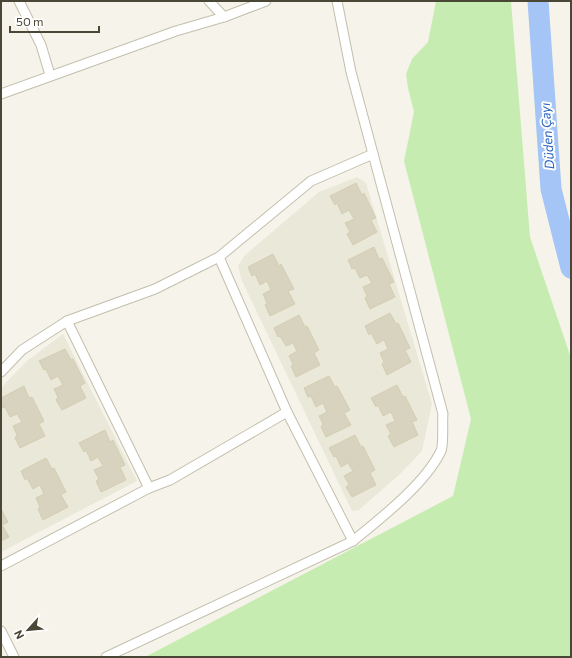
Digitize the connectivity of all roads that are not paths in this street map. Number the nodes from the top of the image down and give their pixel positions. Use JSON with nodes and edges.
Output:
{"nodes":[{"id":1,"x":19,"y":1,"type":"edge"},
{"id":2,"x":209,"y":1,"type":"edge"},
{"id":3,"x":266,"y":1,"type":"edge"},
{"id":4,"x":337,"y":1,"type":"edge"},
{"id":5,"x":224,"y":17,"type":"junction"},
{"id":6,"x":50,"y":75,"type":"junction"},
{"id":7,"x":1,"y":94,"type":"edge"},
{"id":8,"x":373,"y":154,"type":"junction"},
{"id":9,"x":219,"y":257,"type":"junction"},
{"id":10,"x":67,"y":321,"type":"junction"},
{"id":11,"x":1,"y":372,"type":"edge"},
{"id":12,"x":287,"y":412,"type":"junction"},
{"id":13,"x":149,"y":488,"type":"junction"},
{"id":14,"x":353,"y":540,"type":"junction"},
{"id":15,"x":1,"y":566,"type":"edge"},
{"id":16,"x":1,"y":631,"type":"edge"},
{"id":17,"x":14,"y":657,"type":"edge"},
{"id":18,"x":106,"y":657,"type":"edge"}],
"edges":[{"from":1,"to":6,"type":"street"},
{"from":2,"to":5,"type":"street"},
{"from":3,"to":5,"type":"street"},
{"from":4,"to":8,"type":"street"},
{"from":5,"to":6,"type":"street"},
{"from":6,"to":7,"type":"street"},
{"from":8,"to":9,"type":"street"},
{"from":8,"to":14,"type":"street"},
{"from":9,"to":10,"type":"street"},
{"from":9,"to":12,"type":"street"},
{"from":10,"to":11,"type":"street"},
{"from":10,"to":13,"type":"street"},
{"from":12,"to":13,"type":"street"},
{"from":12,"to":14,"type":"street"},
{"from":13,"to":15,"type":"street"},
{"from":14,"to":18,"type":"street"},
{"from":16,"to":17,"type":"street"}]}
